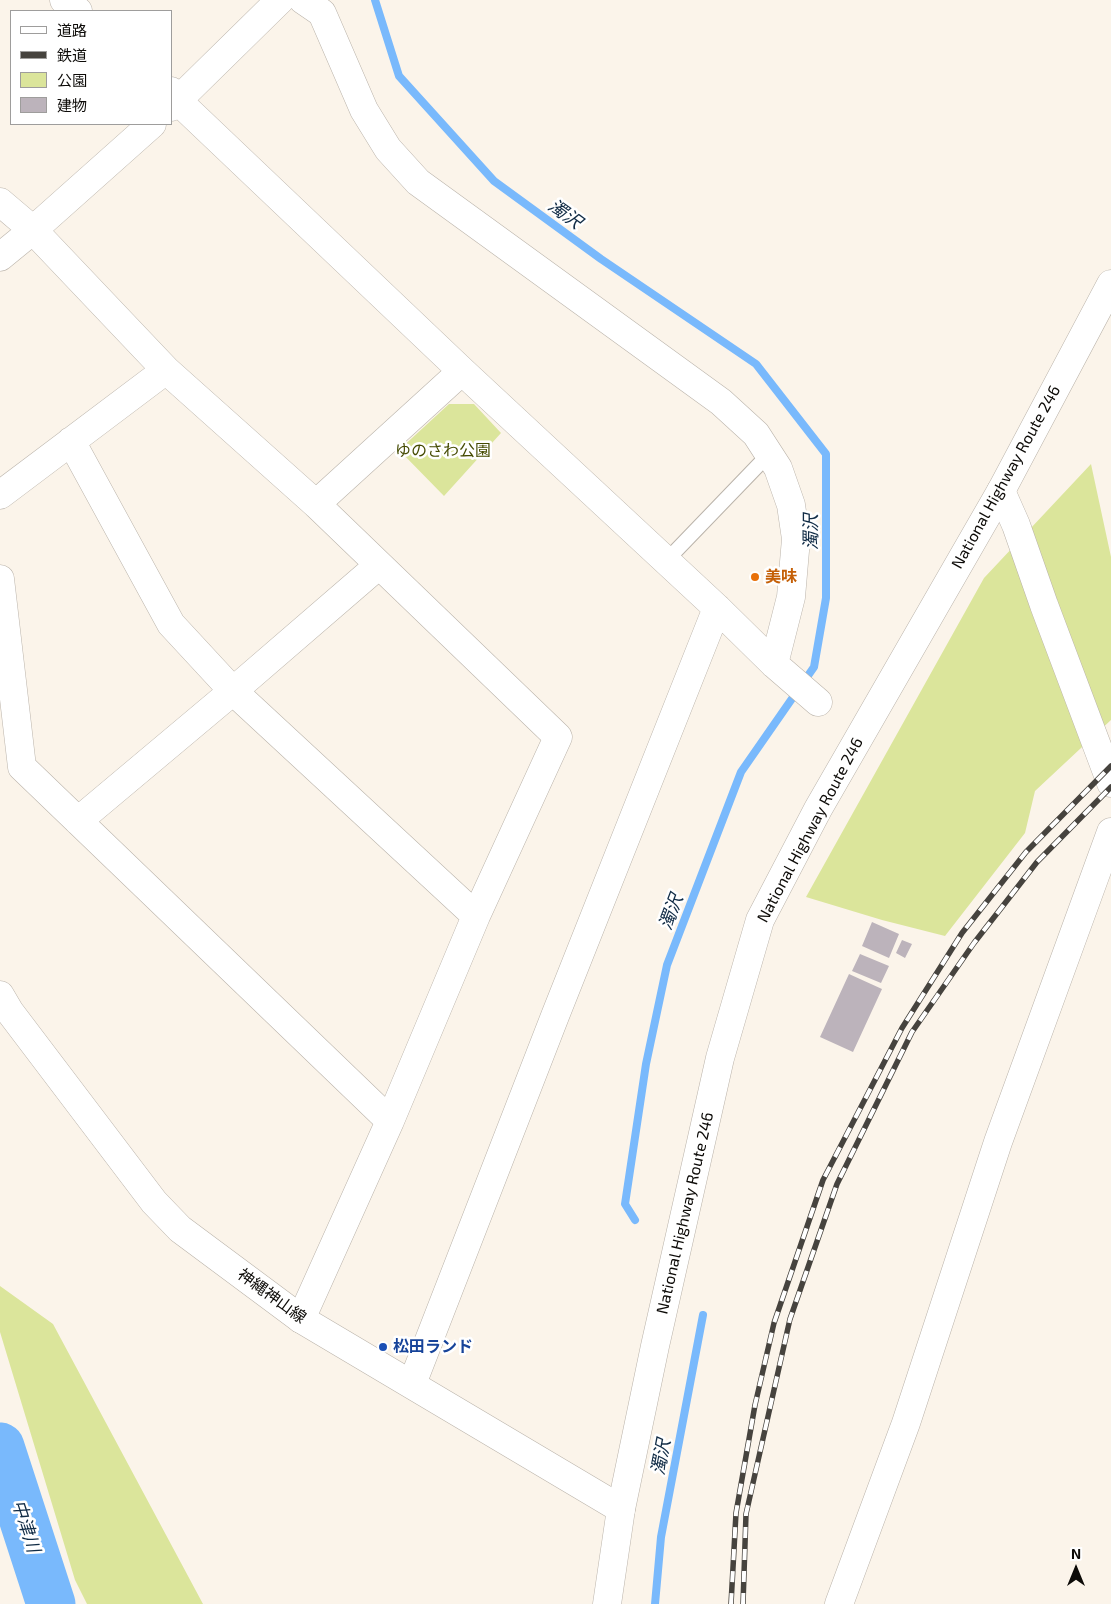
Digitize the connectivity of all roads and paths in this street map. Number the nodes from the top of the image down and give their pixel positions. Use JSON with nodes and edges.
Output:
{"nodes":[{"id":1,"x":64,"y":0,"type":"edge"},
{"id":2,"x":280,"y":0,"type":"edge"},
{"id":3,"x":303,"y":0,"type":"edge"},
{"id":4,"x":77,"y":10,"type":"edge"},
{"id":5,"x":173,"y":100,"type":"edge"},
{"id":6,"x":151,"y":125,"type":"edge"},
{"id":7,"x":0,"y":202,"type":"edge"},
{"id":8,"x":34,"y":230,"type":"junction"},
{"id":9,"x":0,"y":257,"type":"edge"},
{"id":10,"x":1111,"y":284,"type":"edge"},
{"id":11,"x":166,"y":370,"type":"junction"},
{"id":12,"x":462,"y":371,"type":"junction"},
{"id":13,"x":71,"y":441,"type":"junction"},
{"id":14,"x":770,"y":453,"type":"junction"},
{"id":15,"x":1001,"y":491,"type":"junction"},
{"id":16,"x":0,"y":495,"type":"edge"},
{"id":17,"x":316,"y":504,"type":"junction"},
{"id":18,"x":666,"y":561,"type":"junction"},
{"id":19,"x":379,"y":565,"type":"junction"},
{"id":20,"x":0,"y":579,"type":"edge"},
{"id":21,"x":717,"y":608,"type":"junction"},
{"id":22,"x":783,"y":671,"type":"junction"},
{"id":23,"x":233,"y":691,"type":"junction"},
{"id":24,"x":818,"y":702,"type":"dead end"},
{"id":25,"x":1111,"y":782,"type":"edge"},
{"id":26,"x":78,"y":821,"type":"junction"},
{"id":27,"x":1111,"y":832,"type":"edge"},
{"id":28,"x":476,"y":916,"type":"junction"},
{"id":29,"x":0,"y":995,"type":"edge"},
{"id":30,"x":390,"y":1121,"type":"junction"},
{"id":31,"x":301,"y":1318,"type":"junction"},
{"id":32,"x":412,"y":1384,"type":"junction"},
{"id":33,"x":621,"y":1509,"type":"junction"},
{"id":34,"x":607,"y":1604,"type":"edge"},
{"id":35,"x":839,"y":1604,"type":"edge"}],
"edges":[{"from":1,"to":4,"type":"main road"},
{"from":2,"to":5,"type":"main road"},
{"from":3,"to":14,"type":"main road"},
{"from":5,"to":12,"type":"main road"},
{"from":6,"to":8,"type":"main road"},
{"from":7,"to":8,"type":"main road"},
{"from":8,"to":9,"type":"main road"},
{"from":8,"to":11,"type":"main road"},
{"from":10,"to":15,"type":"main road","name":"National Highway Route 246"},
{"from":11,"to":13,"type":"main road"},
{"from":11,"to":17,"type":"main road"},
{"from":12,"to":17,"type":"main road"},
{"from":12,"to":18,"type":"main road"},
{"from":13,"to":16,"type":"main road"},
{"from":13,"to":23,"type":"main road"},
{"from":14,"to":18,"type":"lane"},
{"from":14,"to":22,"type":"main road"},
{"from":15,"to":25,"type":"main road"},
{"from":15,"to":33,"type":"main road","name":"National Highway Route 246"},
{"from":17,"to":19,"type":"main road"},
{"from":18,"to":21,"type":"main road"},
{"from":19,"to":23,"type":"main road"},
{"from":19,"to":28,"type":"main road"},
{"from":20,"to":26,"type":"main road"},
{"from":21,"to":22,"type":"main road"},
{"from":21,"to":32,"type":"main road"},
{"from":22,"to":24,"type":"main road"},
{"from":23,"to":26,"type":"main road"},
{"from":23,"to":28,"type":"main road"},
{"from":26,"to":30,"type":"main road"},
{"from":27,"to":35,"type":"main road"},
{"from":28,"to":30,"type":"main road"},
{"from":29,"to":31,"type":"main road","name":"神縄神山線"},
{"from":30,"to":31,"type":"main road"},
{"from":31,"to":32,"type":"main road","name":"神縄神山線"},
{"from":32,"to":33,"type":"main road","name":"神縄神山線"},
{"from":33,"to":34,"type":"main road","name":"National Highway Route 246"}]}
